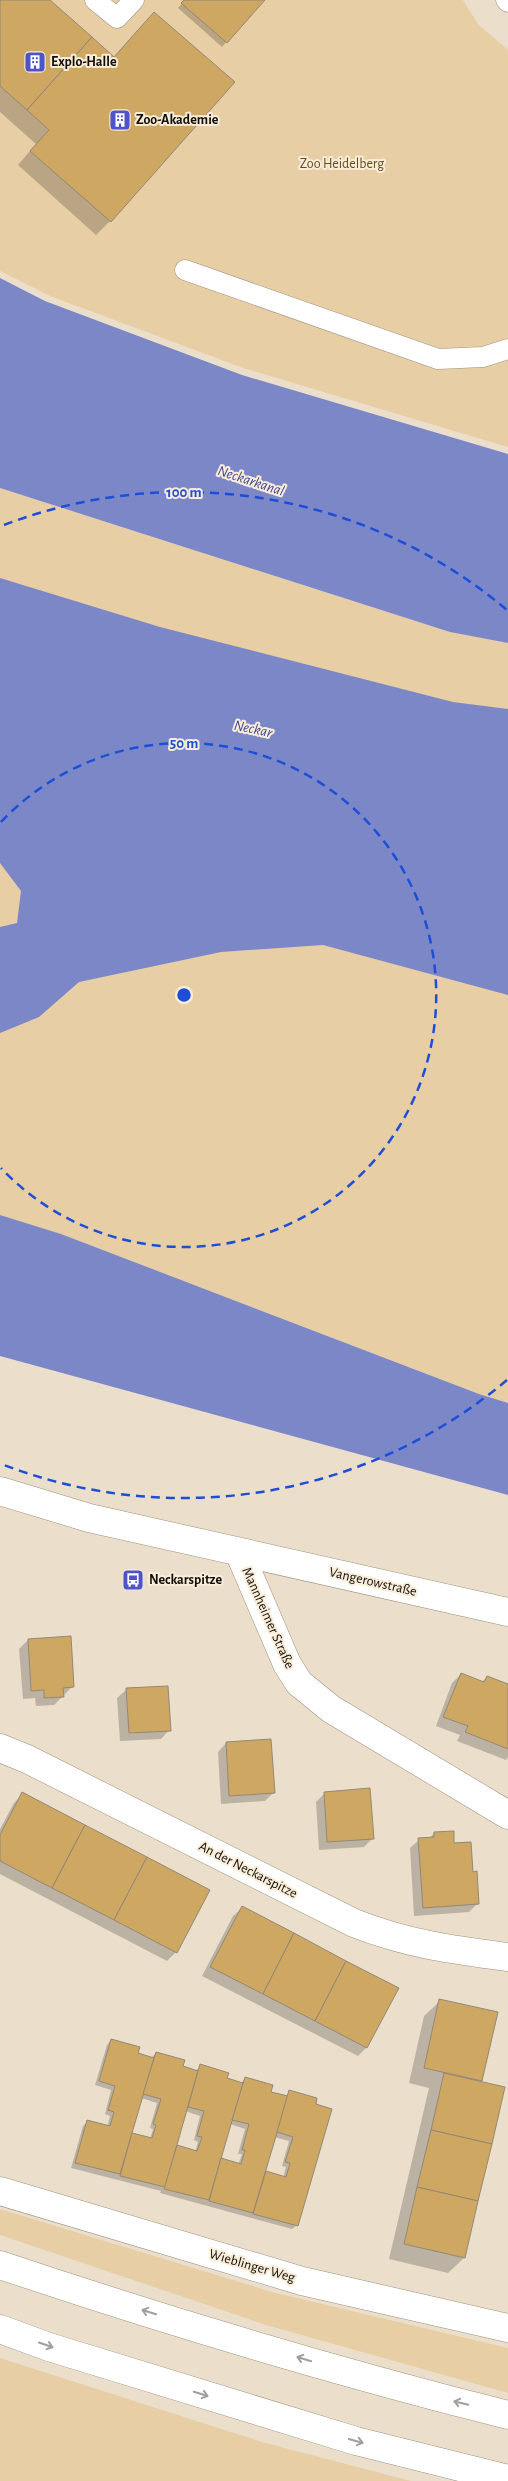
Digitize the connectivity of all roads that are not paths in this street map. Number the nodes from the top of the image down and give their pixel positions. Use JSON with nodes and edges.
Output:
{"nodes":[{"id":1,"x":95,"y":0,"type":"edge"},
{"id":2,"x":134,"y":0,"type":"edge"},
{"id":3,"x":185,"y":270,"type":"dead end"},
{"id":4,"x":508,"y":349,"type":"edge"},
{"id":5,"x":0,"y":1491,"type":"edge"},
{"id":6,"x":239,"y":1552,"type":"junction"},
{"id":7,"x":508,"y":1612,"type":"edge"},
{"id":8,"x":0,"y":1748,"type":"edge"},
{"id":9,"x":508,"y":1815,"type":"edge"},
{"id":10,"x":508,"y":1957,"type":"edge"},
{"id":11,"x":0,"y":2191,"type":"edge"},
{"id":12,"x":0,"y":2264,"type":"edge"},
{"id":13,"x":508,"y":2328,"type":"edge"},
{"id":14,"x":0,"y":2329,"type":"edge"},
{"id":15,"x":508,"y":2415,"type":"edge"},
{"id":16,"x":508,"y":2479,"type":"edge"}],
"edges":[{"from":1,"to":2,"type":"lane"},
{"from":3,"to":4,"type":"lane"},
{"from":5,"to":6,"type":"main road","name":"Mannheimer Straße"},
{"from":6,"to":7,"type":"main road","name":"Vangerowstraße"},
{"from":6,"to":9,"type":"main road","name":"Mannheimer Straße"},
{"from":8,"to":10,"type":"main road","name":"An der Neckarspitze"},
{"from":11,"to":13,"type":"main road","name":"Wieblinger Weg"},
{"from":15,"to":12,"type":"main road","one_way":true},
{"from":14,"to":16,"type":"main road","one_way":true}]}
